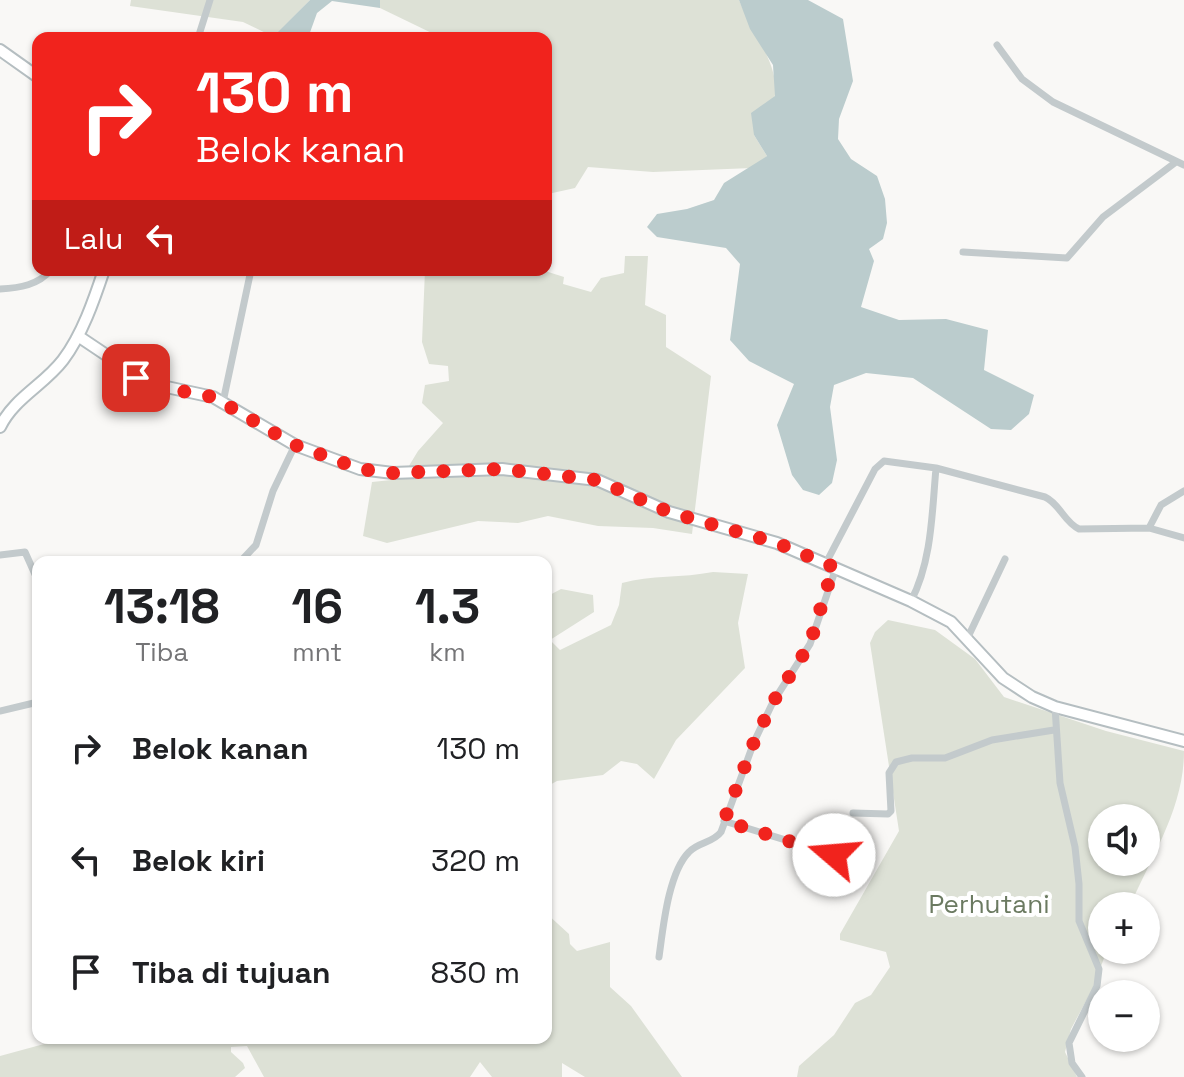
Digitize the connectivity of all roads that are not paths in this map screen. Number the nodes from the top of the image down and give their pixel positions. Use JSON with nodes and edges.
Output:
{"nodes":[{"id":1,"x":210,"y":0,"type":"edge"},
{"id":2,"x":200,"y":32,"type":"edge"},
{"id":3,"x":997,"y":45,"type":"dead end"},
{"id":4,"x":0,"y":50,"type":"edge"},
{"id":5,"x":32,"y":73,"type":"edge"},
{"id":6,"x":1180,"y":163,"type":"edge"},
{"id":7,"x":963,"y":252,"type":"dead end"},
{"id":8,"x":46,"y":276,"type":"edge"},
{"id":9,"x":102,"y":276,"type":"edge"},
{"id":10,"x":250,"y":276,"type":"edge"},
{"id":11,"x":0,"y":289,"type":"edge"},
{"id":12,"x":78,"y":336,"type":"junction"},
{"id":13,"x":223,"y":402,"type":"junction"},
{"id":14,"x":0,"y":427,"type":"edge"},
{"id":15,"x":295,"y":445,"type":"junction"},
{"id":16,"x":936,"y":468,"type":"junction"},
{"id":17,"x":1184,"y":491,"type":"edge"},
{"id":18,"x":1149,"y":528,"type":"junction"},
{"id":19,"x":1184,"y":538,"type":"edge"},
{"id":20,"x":0,"y":555,"type":"edge"},
{"id":21,"x":246,"y":556,"type":"edge"},
{"id":22,"x":1005,"y":559,"type":"dead end"},
{"id":23,"x":827,"y":563,"type":"junction"},
{"id":24,"x":32,"y":568,"type":"edge"},
{"id":25,"x":911,"y":601,"type":"junction"},
{"id":26,"x":968,"y":637,"type":"junction"},
{"id":27,"x":32,"y":703,"type":"edge"},
{"id":28,"x":1055,"y":707,"type":"junction"},
{"id":29,"x":0,"y":711,"type":"edge"},
{"id":30,"x":1054,"y":730,"type":"junction"},
{"id":31,"x":1184,"y":741,"type":"edge"},
{"id":32,"x":853,"y":813,"type":"dead end"},
{"id":33,"x":724,"y":821,"type":"junction"},
{"id":34,"x":834,"y":855,"type":"dead end"},
{"id":35,"x":659,"y":957,"type":"dead end"},
{"id":36,"x":1082,"y":1077,"type":"edge"}],
"edges":[{"from":1,"to":2,"type":"street"},
{"from":3,"to":6,"type":"street"},
{"from":4,"to":5,"type":"street"},
{"from":6,"to":7,"type":"street"},
{"from":8,"to":11,"type":"street"},
{"from":9,"to":12,"type":"street"},
{"from":10,"to":13,"type":"street"},
{"from":12,"to":13,"type":"street"},
{"from":12,"to":14,"type":"street"},
{"from":13,"to":15,"type":"street"},
{"from":15,"to":21,"type":"street"},
{"from":15,"to":23,"type":"street"},
{"from":16,"to":18,"type":"street"},
{"from":16,"to":23,"type":"street"},
{"from":16,"to":25,"type":"street"},
{"from":17,"to":18,"type":"street"},
{"from":18,"to":19,"type":"street"},
{"from":20,"to":24,"type":"street"},
{"from":22,"to":26,"type":"street"},
{"from":23,"to":25,"type":"street"},
{"from":23,"to":33,"type":"street"},
{"from":25,"to":26,"type":"street"},
{"from":26,"to":28,"type":"street"},
{"from":27,"to":29,"type":"street"},
{"from":28,"to":30,"type":"street"},
{"from":28,"to":31,"type":"street"},
{"from":30,"to":32,"type":"street"},
{"from":30,"to":36,"type":"street"},
{"from":33,"to":34,"type":"street"},
{"from":33,"to":35,"type":"street"}]}
